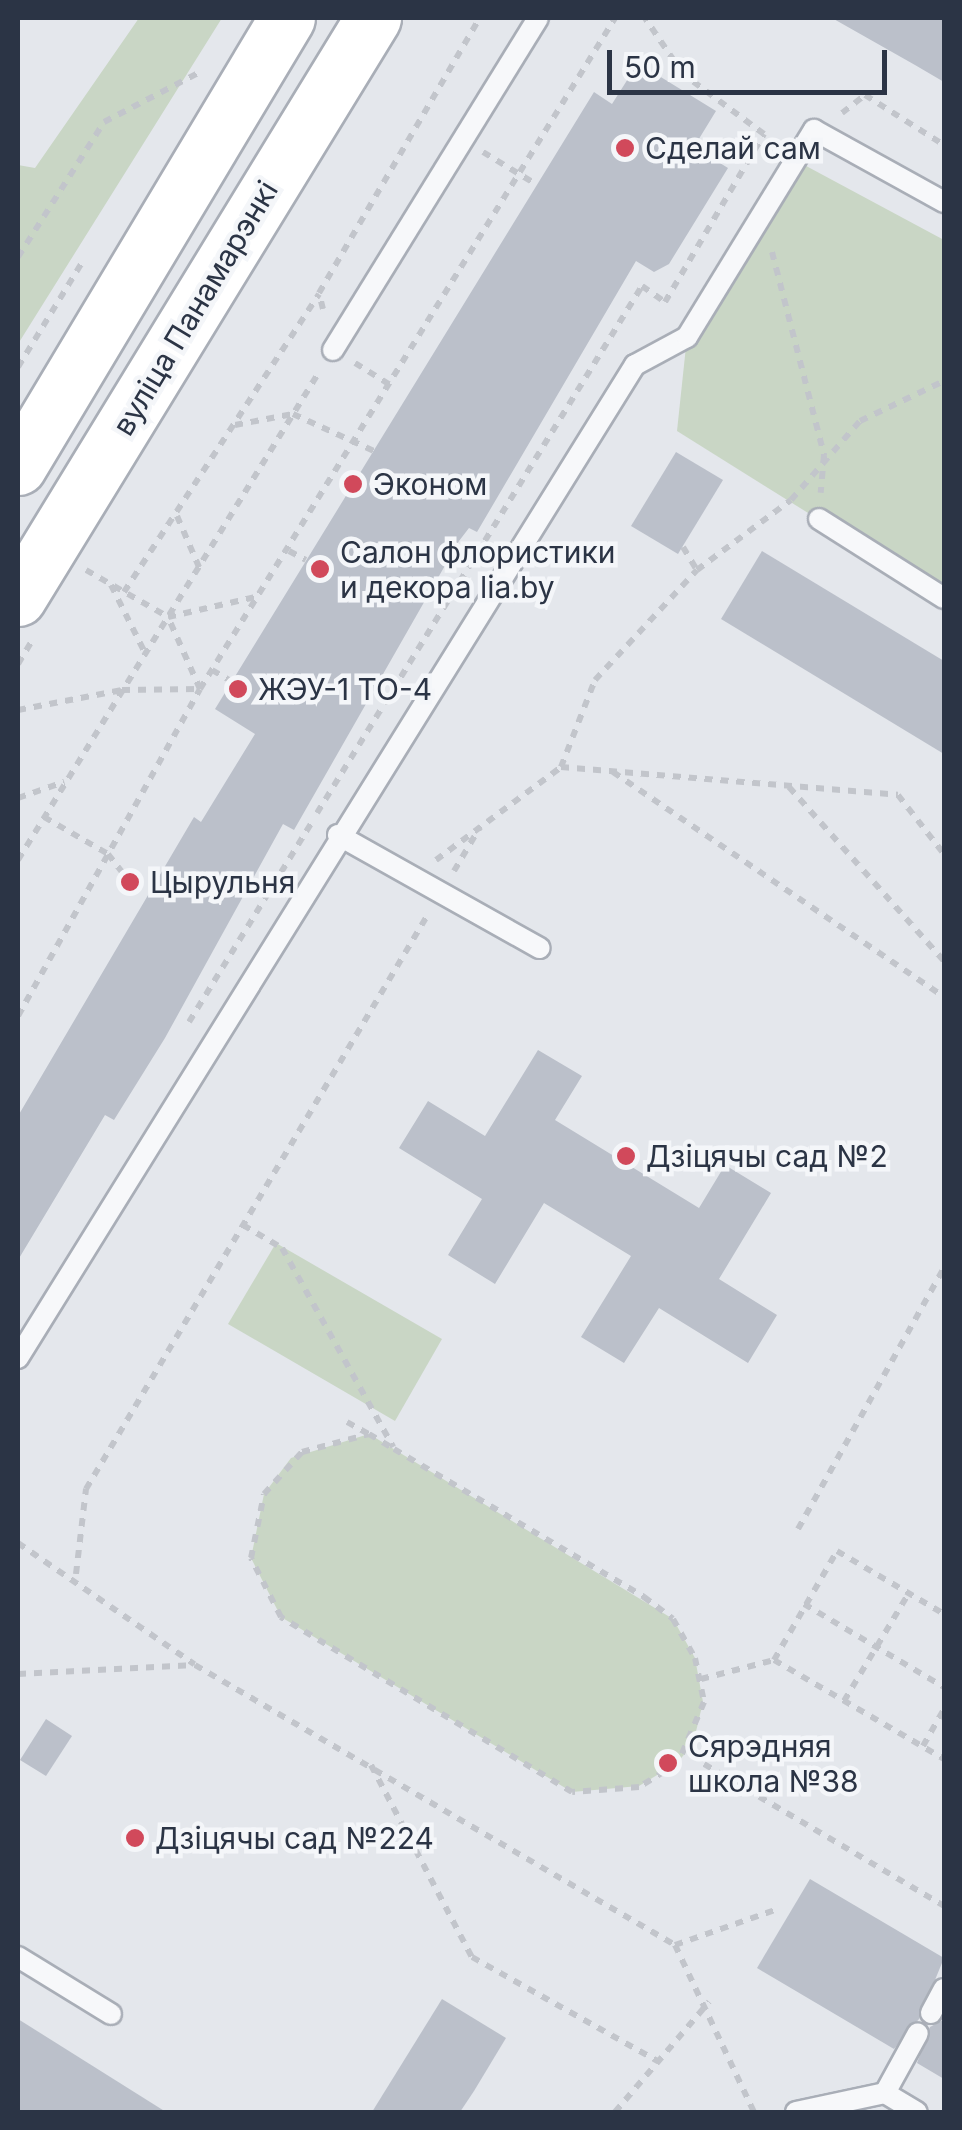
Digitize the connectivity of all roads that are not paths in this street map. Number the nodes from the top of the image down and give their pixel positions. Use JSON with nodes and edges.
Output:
{"nodes":[{"id":1,"x":287,"y":18,"type":"edge"},
{"id":2,"x":373,"y":18,"type":"edge"},
{"id":3,"x":538,"y":18,"type":"edge"},
{"id":4,"x":944,"y":202,"type":"edge"},
{"id":5,"x":333,"y":350,"type":"road end"},
{"id":6,"x":18,"y":467,"type":"edge"},
{"id":7,"x":819,"y":519,"type":"road end"},
{"id":8,"x":18,"y":598,"type":"edge"},
{"id":9,"x":944,"y":598,"type":"edge"},
{"id":10,"x":338,"y":836,"type":"junction"},
{"id":11,"x":539,"y":948,"type":"dead end"},
{"id":12,"x":27,"y":1322,"type":"edge"},
{"id":13,"x":18,"y":1358,"type":"edge"},
{"id":14,"x":18,"y":1956,"type":"edge"},
{"id":15,"x":944,"y":1989,"type":"edge"},
{"id":16,"x":930,"y":2013,"type":"dead end"},
{"id":17,"x":111,"y":2014,"type":"dead end"},
{"id":18,"x":918,"y":2033,"type":"dead end"},
{"id":19,"x":885,"y":2094,"type":"junction"},
{"id":20,"x":796,"y":2112,"type":"edge"},
{"id":21,"x":917,"y":2112,"type":"edge"}],
"edges":[{"from":1,"to":6,"type":"main road"},
{"from":2,"to":8,"type":"main road","name":"вуліца Панамарэнкі"},
{"from":3,"to":5,"type":"lane"},
{"from":4,"to":10,"type":"lane"},
{"from":7,"to":9,"type":"lane"},
{"from":10,"to":11,"type":"lane"},
{"from":10,"to":12,"type":"lane"},
{"from":12,"to":13,"type":"lane"},
{"from":14,"to":17,"type":"lane"},
{"from":15,"to":16,"type":"lane"},
{"from":18,"to":19,"type":"lane"},
{"from":19,"to":20,"type":"lane"},
{"from":19,"to":21,"type":"lane"}]}
